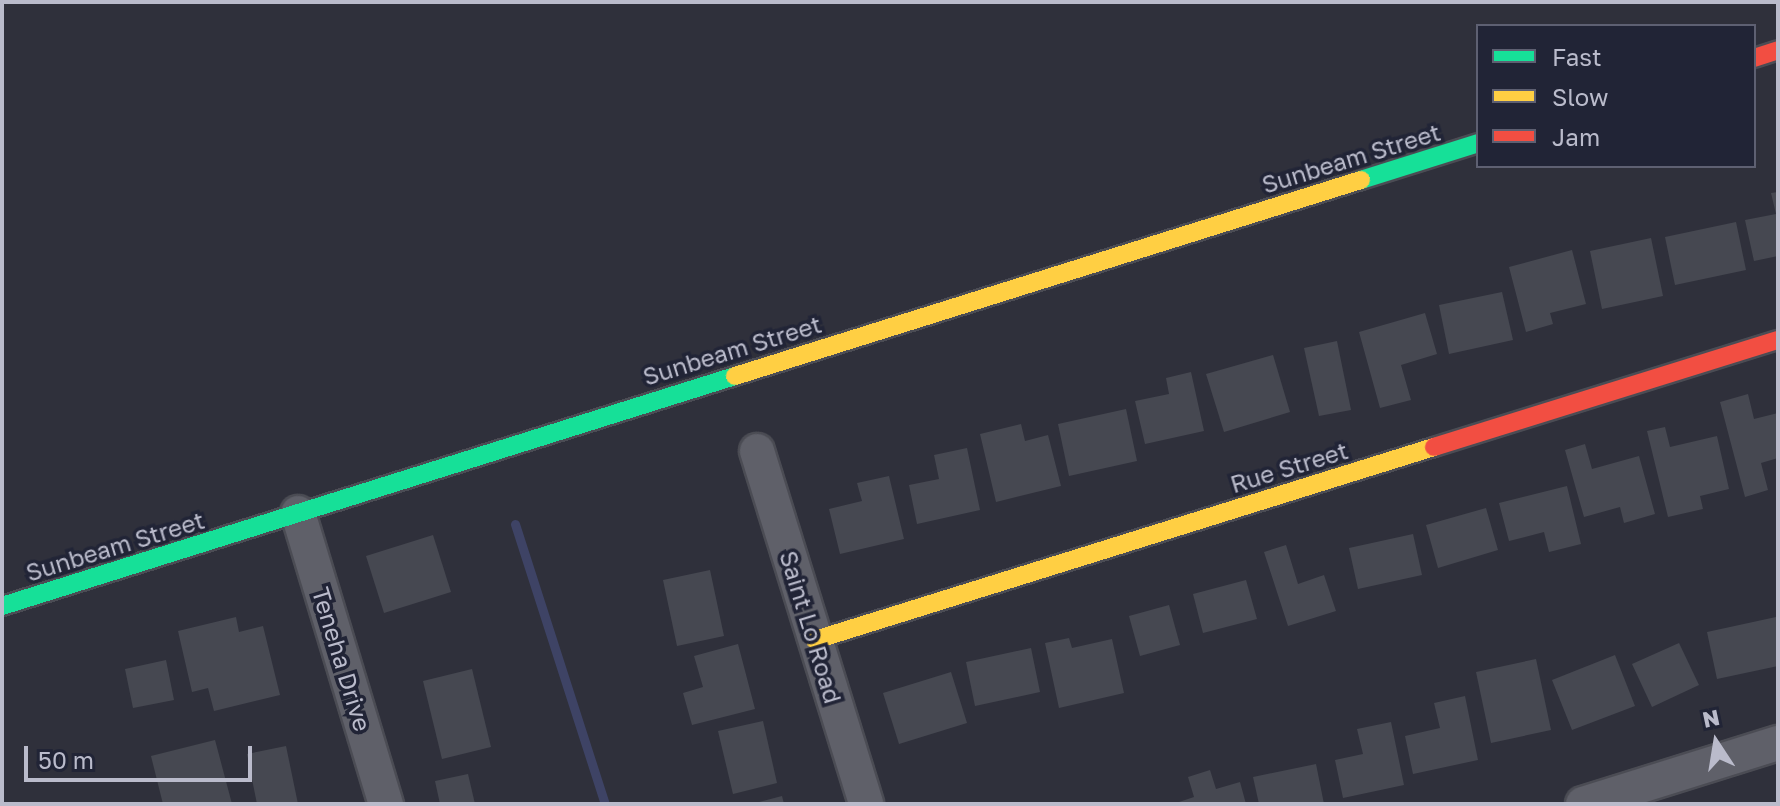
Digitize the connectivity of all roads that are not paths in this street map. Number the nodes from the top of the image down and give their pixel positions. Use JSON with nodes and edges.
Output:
{"nodes":[{"id":1,"x":1778,"y":50,"type":"edge"},
{"id":2,"x":1756,"y":57,"type":"edge"},
{"id":3,"x":1476,"y":144,"type":"edge"},
{"id":4,"x":1778,"y":340,"type":"edge"},
{"id":5,"x":757,"y":451,"type":"dead end"},
{"id":6,"x":298,"y":513,"type":"junction"},
{"id":7,"x":2,"y":606,"type":"edge"},
{"id":8,"x":815,"y":640,"type":"junction"},
{"id":9,"x":1778,"y":743,"type":"edge"},
{"id":10,"x":386,"y":804,"type":"edge"},
{"id":11,"x":866,"y":804,"type":"edge"},
{"id":12,"x":1583,"y":804,"type":"edge"}],
"edges":[{"from":1,"to":2,"type":"street"},
{"from":3,"to":6,"type":"street","name":"Sunbeam Street"},
{"from":4,"to":8,"type":"street","name":"Rue Street"},
{"from":5,"to":8,"type":"street","name":"Saint Lo Road"},
{"from":6,"to":7,"type":"street","name":"Sunbeam Street"},
{"from":6,"to":10,"type":"street","name":"Teneha Drive"},
{"from":8,"to":11,"type":"street","name":"Saint Lo Road"},
{"from":9,"to":12,"type":"street"}]}
